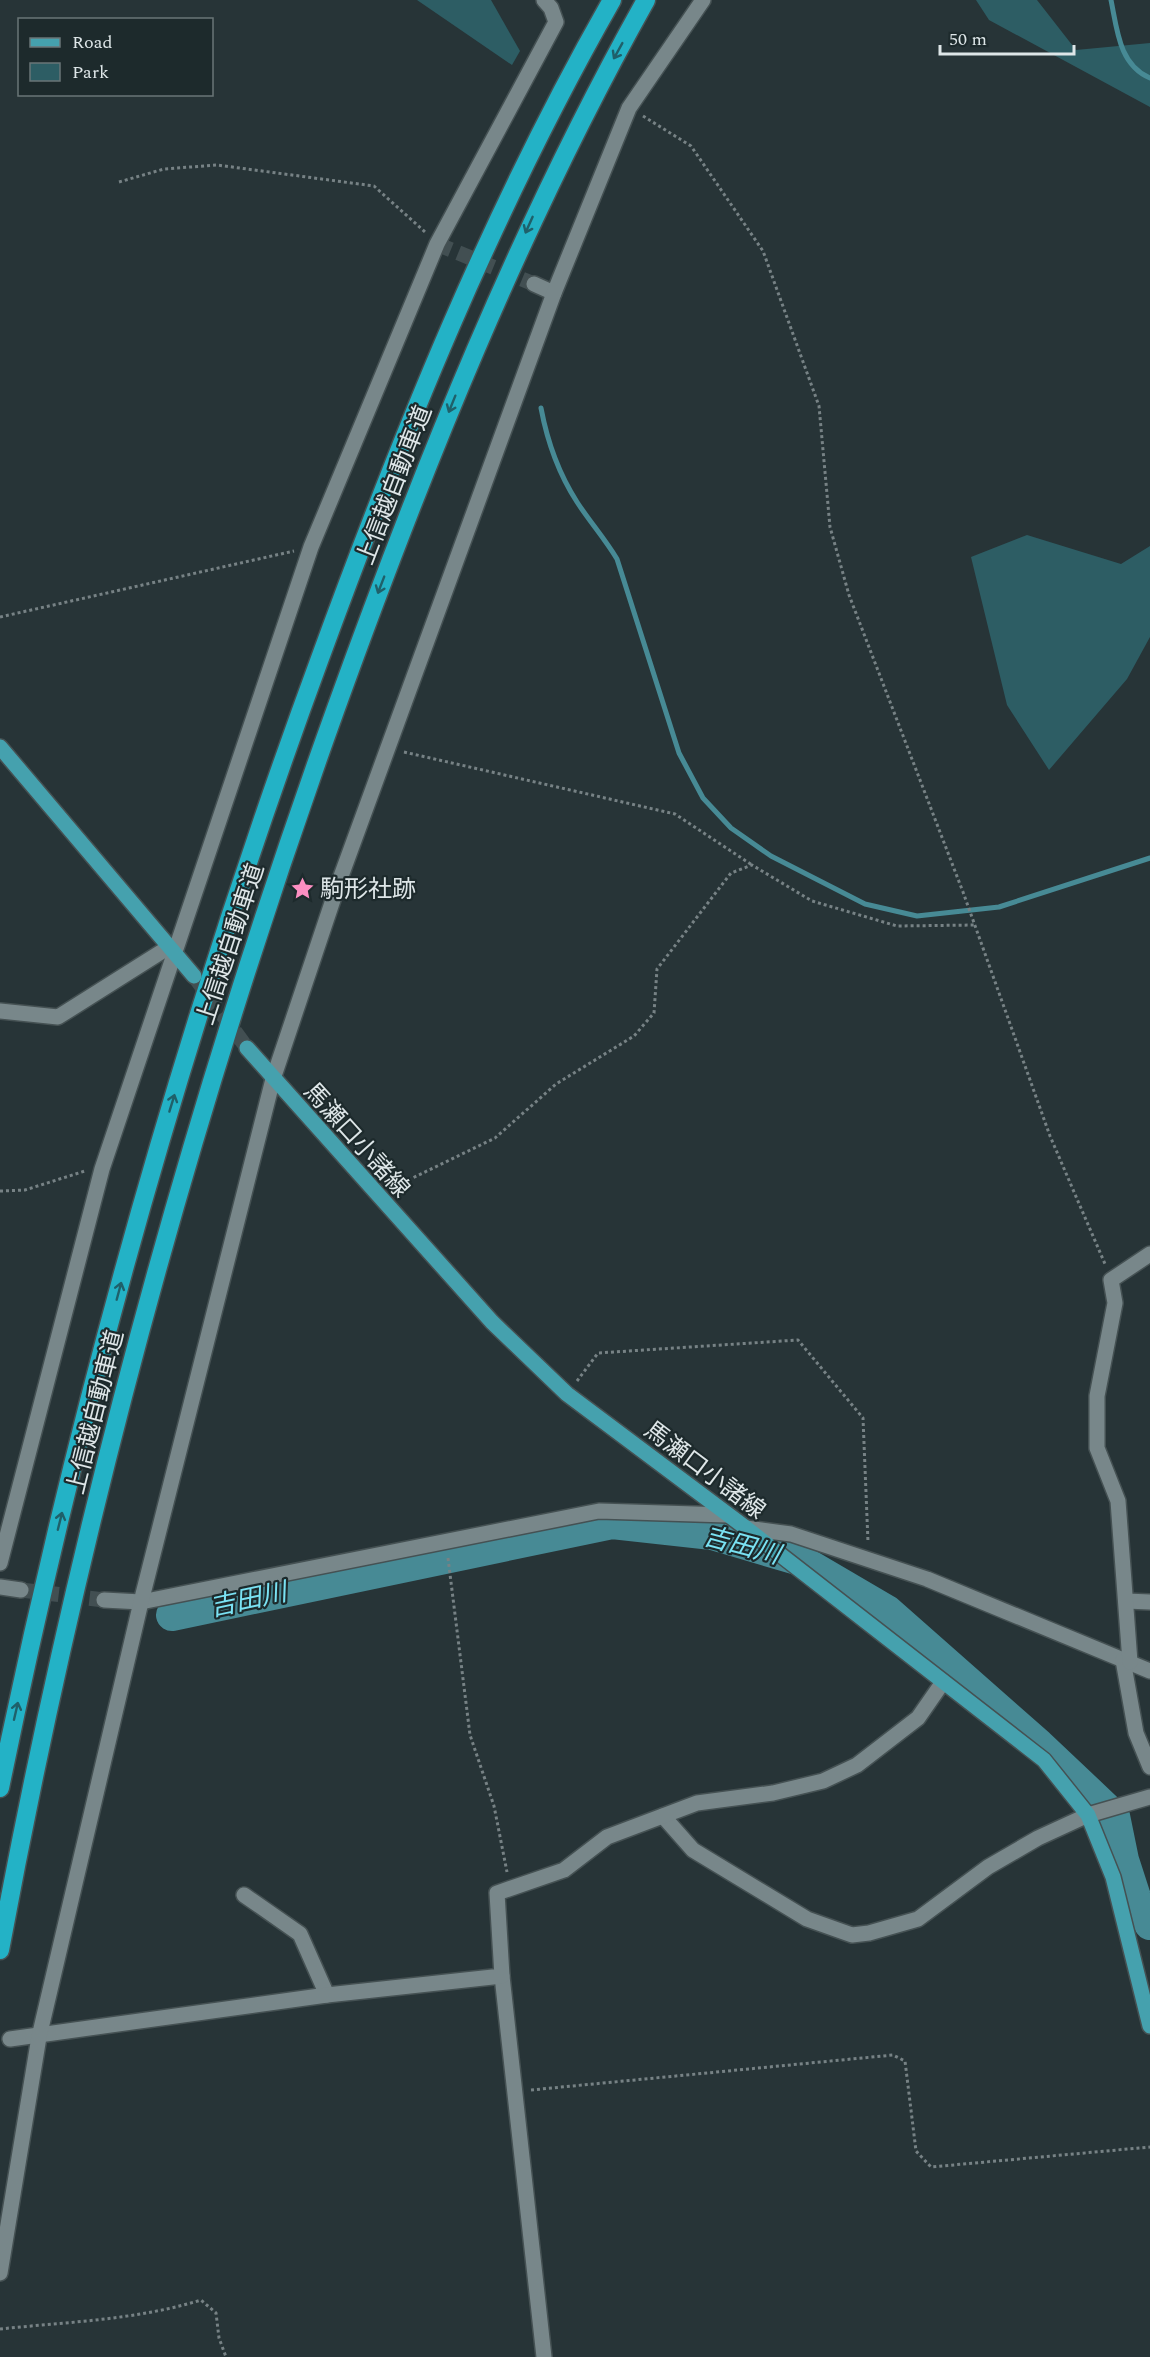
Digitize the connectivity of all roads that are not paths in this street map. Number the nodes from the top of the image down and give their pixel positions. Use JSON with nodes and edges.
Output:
{"nodes":[{"id":1,"x":544,"y":0,"type":"edge"},
{"id":2,"x":612,"y":0,"type":"edge"},
{"id":3,"x":646,"y":0,"type":"edge"},
{"id":4,"x":703,"y":0,"type":"edge"},
{"id":5,"x":534,"y":284,"type":"tunnel mouth"},
{"id":6,"x":554,"y":293,"type":"junction"},
{"id":7,"x":0,"y":747,"type":"edge"},
{"id":8,"x":172,"y":951,"type":"junction"},
{"id":9,"x":194,"y":976,"type":"tunnel mouth"},
{"id":10,"x":0,"y":1011,"type":"edge"},
{"id":11,"x":247,"y":1048,"type":"tunnel mouth"},
{"id":12,"x":273,"y":1079,"type":"junction"},
{"id":13,"x":1150,"y":1254,"type":"edge"},
{"id":14,"x":727,"y":1515,"type":"junction"},
{"id":15,"x":746,"y":1528,"type":"junction"},
{"id":16,"x":0,"y":1563,"type":"edge"},
{"id":17,"x":0,"y":1587,"type":"edge"},
{"id":18,"x":21,"y":1590,"type":"tunnel mouth"},
{"id":19,"x":104,"y":1600,"type":"tunnel mouth"},
{"id":20,"x":1126,"y":1601,"type":"junction"},
{"id":21,"x":141,"y":1602,"type":"junction"},
{"id":22,"x":1150,"y":1602,"type":"edge"},
{"id":23,"x":1126,"y":1661,"type":"junction"},
{"id":24,"x":1150,"y":1671,"type":"edge"},
{"id":25,"x":943,"y":1682,"type":"junction"},
{"id":26,"x":1150,"y":1767,"type":"edge"},
{"id":27,"x":0,"y":1788,"type":"edge"},
{"id":28,"x":1150,"y":1797,"type":"edge"},
{"id":29,"x":1088,"y":1815,"type":"junction"},
{"id":30,"x":663,"y":1816,"type":"junction"},
{"id":31,"x":244,"y":1895,"type":"dead end"},
{"id":32,"x":0,"y":1950,"type":"edge"},
{"id":33,"x":502,"y":1976,"type":"junction"},
{"id":34,"x":327,"y":1995,"type":"junction"},
{"id":35,"x":1150,"y":2025,"type":"edge"},
{"id":36,"x":39,"y":2037,"type":"junction"},
{"id":37,"x":10,"y":2039,"type":"dead end"},
{"id":38,"x":0,"y":2273,"type":"edge"},
{"id":39,"x":544,"y":2357,"type":"edge"}],
"edges":[{"from":1,"to":8,"type":"street"},
{"from":27,"to":2,"type":"highway","name":"上信越自動車道","one_way":true},
{"from":3,"to":32,"type":"highway","name":"上信越自動車道","one_way":true},
{"from":4,"to":6,"type":"street"},
{"from":5,"to":6,"type":"street"},
{"from":6,"to":12,"type":"street"},
{"from":7,"to":8,"type":"main road"},
{"from":8,"to":9,"type":"main road"},
{"from":8,"to":10,"type":"street"},
{"from":8,"to":16,"type":"street"},
{"from":11,"to":12,"type":"main road","name":"馬瀬口小諸線"},
{"from":12,"to":14,"type":"main road","name":"馬瀬口小諸線"},
{"from":12,"to":21,"type":"street"},
{"from":13,"to":20,"type":"street"},
{"from":14,"to":15,"type":"main road","name":"馬瀬口小諸線"},
{"from":14,"to":21,"type":"street"},
{"from":15,"to":23,"type":"street"},
{"from":15,"to":25,"type":"main road","name":"馬瀬口小諸線"},
{"from":17,"to":18,"type":"street"},
{"from":19,"to":21,"type":"street"},
{"from":20,"to":22,"type":"street"},
{"from":20,"to":23,"type":"street"},
{"from":21,"to":36,"type":"street"},
{"from":23,"to":24,"type":"street"},
{"from":23,"to":26,"type":"street"},
{"from":25,"to":29,"type":"main road","name":"馬瀬口小諸線"},
{"from":25,"to":30,"type":"street"},
{"from":28,"to":29,"type":"street"},
{"from":29,"to":30,"type":"street"},
{"from":29,"to":35,"type":"main road","name":"馬瀬口小諸線"},
{"from":30,"to":33,"type":"street"},
{"from":31,"to":34,"type":"street"},
{"from":33,"to":34,"type":"street"},
{"from":33,"to":39,"type":"street"},
{"from":34,"to":36,"type":"street"},
{"from":36,"to":37,"type":"street"},
{"from":36,"to":38,"type":"street"}]}
